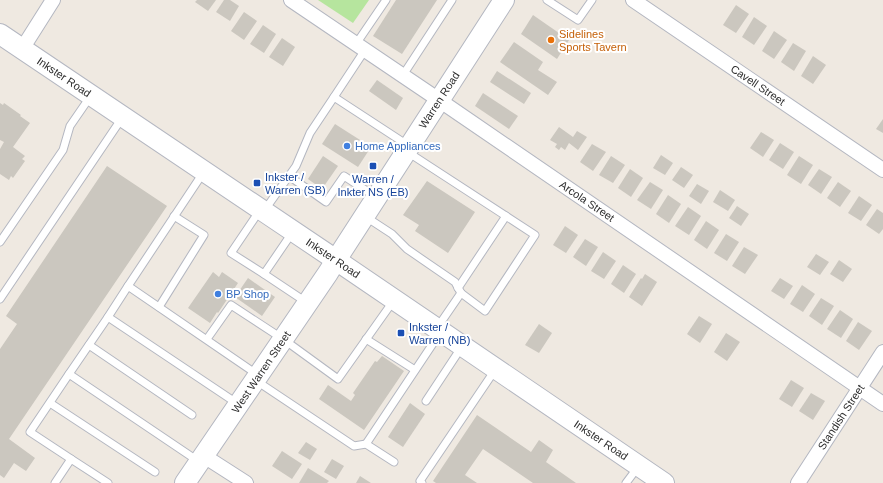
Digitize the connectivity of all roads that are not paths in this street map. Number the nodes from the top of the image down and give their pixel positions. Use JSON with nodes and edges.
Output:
{"nodes":[{"id":1,"x":53,"y":0,"type":"edge"},
{"id":2,"x":291,"y":0,"type":"edge"},
{"id":3,"x":386,"y":0,"type":"edge"},
{"id":4,"x":452,"y":0,"type":"edge"},
{"id":5,"x":504,"y":0,"type":"edge"},
{"id":6,"x":548,"y":0,"type":"edge"},
{"id":7,"x":592,"y":0,"type":"edge"},
{"id":8,"x":633,"y":0,"type":"edge"},
{"id":9,"x":0,"y":34,"type":"edge"},
{"id":10,"x":361,"y":47,"type":"junction"},
{"id":11,"x":22,"y":49,"type":"junction"},
{"id":12,"x":403,"y":75,"type":"junction"},
{"id":13,"x":91,"y":95,"type":"junction"},
{"id":14,"x":334,"y":97,"type":"junction"},
{"id":15,"x":439,"y":100,"type":"junction"},
{"id":16,"x":123,"y":116,"type":"junction"},
{"id":17,"x":408,"y":148,"type":"junction"},
{"id":18,"x":883,"y":170,"type":"edge"},
{"id":19,"x":204,"y":171,"type":"junction"},
{"id":20,"x":289,"y":176,"type":"junction"},
{"id":21,"x":376,"y":197,"type":"junction"},
{"id":22,"x":262,"y":210,"type":"junction"},
{"id":23,"x":174,"y":216,"type":"junction"},
{"id":24,"x":364,"y":216,"type":"junction"},
{"id":25,"x":506,"y":216,"type":"junction"},
{"id":26,"x":293,"y":231,"type":"junction"},
{"id":27,"x":0,"y":242,"type":"edge"},
{"id":28,"x":336,"y":260,"type":"junction"},
{"id":29,"x":264,"y":274,"type":"junction"},
{"id":30,"x":128,"y":286,"type":"junction"},
{"id":31,"x":460,"y":291,"type":"junction"},
{"id":32,"x":0,"y":299,"type":"edge"},
{"id":33,"x":394,"y":299,"type":"junction"},
{"id":34,"x":308,"y":303,"type":"junction"},
{"id":35,"x":159,"y":307,"type":"junction"},
{"id":36,"x":108,"y":317,"type":"junction"},
{"id":37,"x":439,"y":330,"type":"junction"},
{"id":38,"x":207,"y":339,"type":"junction"},
{"id":39,"x":283,"y":339,"type":"junction"},
{"id":40,"x":366,"y":339,"type":"junction"},
{"id":41,"x":88,"y":345,"type":"junction"},
{"id":42,"x":462,"y":346,"type":"junction"},
{"id":43,"x":883,"y":352,"type":"edge"},
{"id":44,"x":496,"y":369,"type":"junction"},
{"id":45,"x":415,"y":370,"type":"junction"},
{"id":46,"x":69,"y":374,"type":"junction"},
{"id":47,"x":257,"y":378,"type":"junction"},
{"id":48,"x":860,"y":388,"type":"junction"},
{"id":49,"x":426,"y":401,"type":"dead end"},
{"id":50,"x":50,"y":403,"type":"junction"},
{"id":51,"x":238,"y":404,"type":"junction"},
{"id":52,"x":883,"y":404,"type":"edge"},
{"id":53,"x":192,"y":415,"type":"dead end"},
{"id":54,"x":366,"y":444,"type":"junction"},
{"id":55,"x":71,"y":459,"type":"junction"},
{"id":56,"x":202,"y":459,"type":"junction"},
{"id":57,"x":394,"y":462,"type":"dead end"},
{"id":58,"x":639,"y":466,"type":"junction"},
{"id":59,"x":155,"y":472,"type":"dead end"},
{"id":60,"x":55,"y":483,"type":"edge"},
{"id":61,"x":108,"y":483,"type":"edge"},
{"id":62,"x":185,"y":483,"type":"edge"},
{"id":63,"x":246,"y":483,"type":"edge"},
{"id":64,"x":422,"y":483,"type":"edge"},
{"id":65,"x":626,"y":483,"type":"edge"},
{"id":66,"x":664,"y":483,"type":"edge"},
{"id":67,"x":798,"y":483,"type":"edge"}],
"edges":[{"from":1,"to":11,"type":"street"},
{"from":2,"to":10,"type":"street","name":"Arcola Street"},
{"from":3,"to":10,"type":"lane"},
{"from":4,"to":12,"type":"lane"},
{"from":5,"to":15,"type":"main road","name":"Warren Road"},
{"from":6,"to":7,"type":"lane"},
{"from":8,"to":18,"type":"street","name":"Cavell Street"},
{"from":9,"to":11,"type":"main road","name":"Inkster Road"},
{"from":10,"to":12,"type":"street","name":"Arcola Street"},
{"from":10,"to":14,"type":"lane"},
{"from":11,"to":13,"type":"main road","name":"Inkster Road"},
{"from":12,"to":15,"type":"street","name":"Arcola Street"},
{"from":13,"to":16,"type":"main road","name":"Inkster Road"},
{"from":13,"to":27,"type":"lane"},
{"from":14,"to":17,"type":"lane"},
{"from":14,"to":20,"type":"lane"},
{"from":15,"to":17,"type":"main road","name":"Warren Road"},
{"from":15,"to":48,"type":"street","name":"Arcola Street"},
{"from":16,"to":19,"type":"main road","name":"Inkster Road"},
{"from":16,"to":32,"type":"lane"},
{"from":17,"to":21,"type":"main road","name":"Warren Road"},
{"from":17,"to":25,"type":"lane"},
{"from":19,"to":22,"type":"main road","name":"Inkster Road"},
{"from":19,"to":23,"type":"lane"},
{"from":20,"to":21,"type":"lane"},
{"from":20,"to":22,"type":"lane"},
{"from":21,"to":24,"type":"main road","name":"Warren Road"},
{"from":22,"to":26,"type":"main road","name":"Inkster Road"},
{"from":22,"to":29,"type":"lane"},
{"from":23,"to":30,"type":"lane"},
{"from":23,"to":35,"type":"lane"},
{"from":24,"to":28,"type":"main road","name":"Warren Road"},
{"from":24,"to":31,"type":"lane"},
{"from":25,"to":31,"type":"lane"},
{"from":25,"to":31,"type":"lane"},
{"from":26,"to":28,"type":"main road","name":"Inkster Road"},
{"from":26,"to":29,"type":"lane"},
{"from":28,"to":33,"type":"main road","name":"Inkster Road"},
{"from":28,"to":34,"type":"main road","name":"West Warren Street"},
{"from":29,"to":34,"type":"lane"},
{"from":30,"to":35,"type":"lane"},
{"from":30,"to":36,"type":"lane"},
{"from":31,"to":37,"type":"lane"},
{"from":33,"to":37,"type":"main road","name":"Inkster Road"},
{"from":33,"to":40,"type":"lane"},
{"from":34,"to":39,"type":"main road","name":"West Warren Street"},
{"from":35,"to":38,"type":"lane"},
{"from":36,"to":41,"type":"lane"},
{"from":36,"to":51,"type":"lane"},
{"from":37,"to":42,"type":"main road","name":"Inkster Road"},
{"from":37,"to":45,"type":"lane"},
{"from":38,"to":39,"type":"lane"},
{"from":38,"to":47,"type":"lane"},
{"from":39,"to":40,"type":"lane"},
{"from":39,"to":47,"type":"main road","name":"West Warren Street"},
{"from":40,"to":45,"type":"lane"},
{"from":41,"to":46,"type":"lane"},
{"from":41,"to":53,"type":"lane"},
{"from":42,"to":44,"type":"main road","name":"Inkster Road"},
{"from":42,"to":49,"type":"lane"},
{"from":43,"to":48,"type":"street","name":"Standish Street"},
{"from":44,"to":58,"type":"main road","name":"Inkster Road"},
{"from":44,"to":64,"type":"lane"},
{"from":45,"to":54,"type":"lane"},
{"from":46,"to":50,"type":"lane"},
{"from":46,"to":56,"type":"lane"},
{"from":47,"to":51,"type":"main road","name":"West Warren Street"},
{"from":47,"to":54,"type":"lane"},
{"from":48,"to":52,"type":"street","name":"Arcola Street"},
{"from":48,"to":67,"type":"street","name":"Standish Street"},
{"from":50,"to":55,"type":"lane"},
{"from":50,"to":59,"type":"lane"},
{"from":51,"to":56,"type":"main road","name":"West Warren Street"},
{"from":54,"to":57,"type":"lane"},
{"from":55,"to":60,"type":"lane"},
{"from":55,"to":61,"type":"lane"},
{"from":56,"to":62,"type":"main road","name":"West Warren Street"},
{"from":56,"to":63,"type":"street"},
{"from":58,"to":65,"type":"lane"},
{"from":58,"to":66,"type":"main road","name":"Inkster Road"}]}
